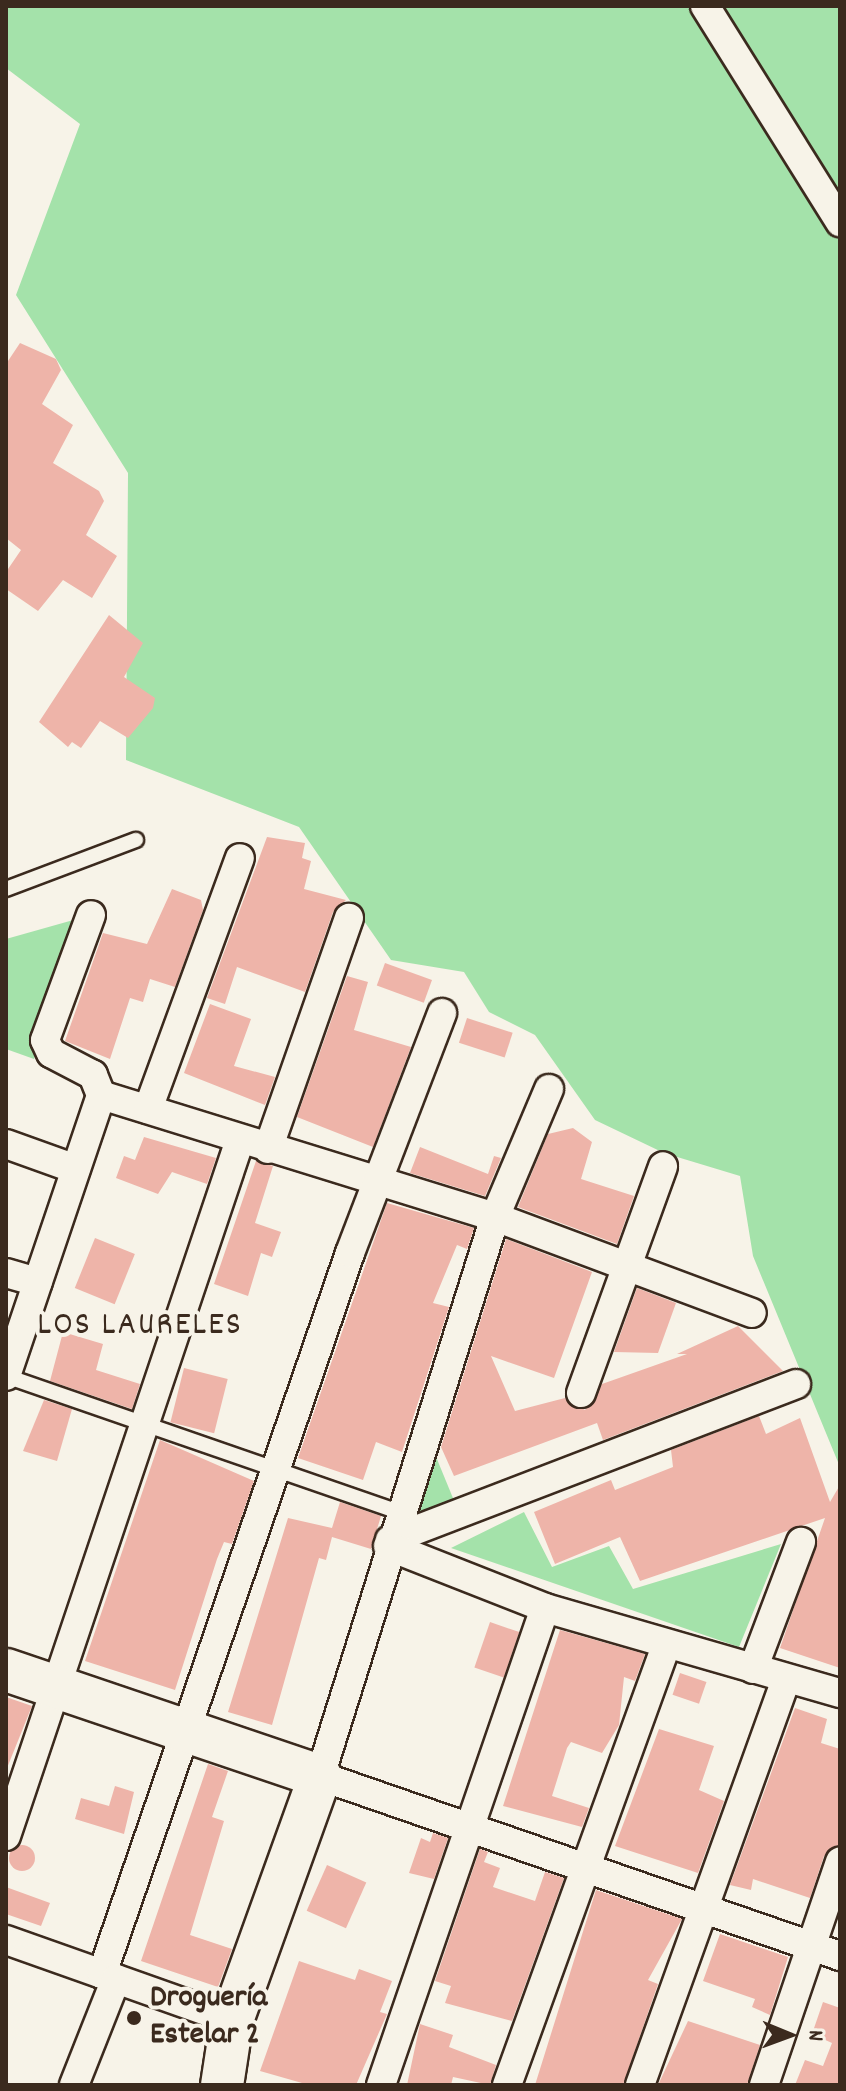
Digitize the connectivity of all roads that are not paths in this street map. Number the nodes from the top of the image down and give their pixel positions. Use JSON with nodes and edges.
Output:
{"nodes":[{"id":1,"x":705,"y":6,"type":"edge"},
{"id":2,"x":840,"y":222,"type":"edge"},
{"id":3,"x":136,"y":840,"type":"dead end"},
{"id":4,"x":240,"y":858,"type":"dead end"},
{"id":5,"x":6,"y":889,"type":"edge"},
{"id":6,"x":91,"y":915,"type":"dead end"},
{"id":7,"x":349,"y":918,"type":"dead end"},
{"id":8,"x":442,"y":1013,"type":"dead end"},
{"id":9,"x":549,"y":1089,"type":"dead end"},
{"id":10,"x":101,"y":1095,"type":"junction"},
{"id":11,"x":148,"y":1109,"type":"junction"},
{"id":12,"x":240,"y":1140,"type":"junction"},
{"id":13,"x":6,"y":1144,"type":"edge"},
{"id":14,"x":268,"y":1149,"type":"junction"},
{"id":15,"x":663,"y":1166,"type":"dead end"},
{"id":16,"x":76,"y":1169,"type":"junction"},
{"id":17,"x":377,"y":1185,"type":"junction"},
{"id":18,"x":495,"y":1217,"type":"junction"},
{"id":19,"x":626,"y":1272,"type":"junction"},
{"id":20,"x":6,"y":1273,"type":"edge"},
{"id":21,"x":38,"y":1282,"type":"junction"},
{"id":22,"x":752,"y":1313,"type":"dead end"},
{"id":23,"x":6,"y":1376,"type":"edge"},
{"id":24,"x":796,"y":1384,"type":"dead end"},
{"id":25,"x":581,"y":1393,"type":"dead end"},
{"id":26,"x":143,"y":1424,"type":"junction"},
{"id":27,"x":275,"y":1469,"type":"junction"},
{"id":28,"x":399,"y":1512,"type":"junction"},
{"id":29,"x":801,"y":1542,"type":"dead end"},
{"id":30,"x":389,"y":1543,"type":"junction"},
{"id":31,"x":545,"y":1608,"type":"junction"},
{"id":32,"x":666,"y":1645,"type":"junction"},
{"id":33,"x":753,"y":1669,"type":"junction"},
{"id":34,"x":6,"y":1670,"type":"edge"},
{"id":35,"x":786,"y":1679,"type":"junction"},
{"id":36,"x":57,"y":1686,"type":"junction"},
{"id":37,"x":840,"y":1693,"type":"edge"},
{"id":38,"x":187,"y":1728,"type":"junction"},
{"id":39,"x":320,"y":1776,"type":"junction"},
{"id":40,"x":469,"y":1831,"type":"junction"},
{"id":41,"x":6,"y":1836,"type":"edge"},
{"id":42,"x":840,"y":1862,"type":"edge"},
{"id":43,"x":588,"y":1869,"type":"junction"},
{"id":44,"x":707,"y":1908,"type":"junction"},
{"id":45,"x":6,"y":1940,"type":"edge"},
{"id":46,"x":813,"y":1946,"type":"junction"},
{"id":47,"x":840,"y":1956,"type":"edge"},
{"id":48,"x":109,"y":1976,"type":"junction"},
{"id":49,"x":232,"y":2020,"type":"junction"},
{"id":50,"x":74,"y":2085,"type":"edge"},
{"id":51,"x":222,"y":2085,"type":"edge"},
{"id":52,"x":381,"y":2085,"type":"edge"},
{"id":53,"x":507,"y":2085,"type":"edge"},
{"id":54,"x":640,"y":2085,"type":"edge"},
{"id":55,"x":764,"y":2085,"type":"edge"}],
"edges":[{"from":1,"to":2,"type":"street"},
{"from":3,"to":5,"type":"lane"},
{"from":4,"to":11,"type":"street"},
{"from":6,"to":10,"type":"street"},
{"from":7,"to":14,"type":"street"},
{"from":8,"to":17,"type":"street"},
{"from":9,"to":18,"type":"street"},
{"from":10,"to":11,"type":"street"},
{"from":10,"to":16,"type":"street"},
{"from":11,"to":12,"type":"street"},
{"from":12,"to":14,"type":"street"},
{"from":12,"to":26,"type":"street"},
{"from":13,"to":16,"type":"street"},
{"from":14,"to":17,"type":"street"},
{"from":15,"to":19,"type":"street"},
{"from":16,"to":21,"type":"street"},
{"from":17,"to":18,"type":"street"},
{"from":17,"to":27,"type":"street"},
{"from":18,"to":19,"type":"street"},
{"from":18,"to":28,"type":"street"},
{"from":19,"to":22,"type":"street"},
{"from":19,"to":25,"type":"street"},
{"from":20,"to":21,"type":"street"},
{"from":21,"to":23,"type":"street"},
{"from":23,"to":26,"type":"lane"},
{"from":24,"to":30,"type":"street"},
{"from":26,"to":27,"type":"lane"},
{"from":26,"to":36,"type":"street"},
{"from":27,"to":28,"type":"lane"},
{"from":27,"to":38,"type":"street"},
{"from":28,"to":30,"type":"street"},
{"from":29,"to":33,"type":"street"},
{"from":30,"to":31,"type":"street"},
{"from":30,"to":39,"type":"street"},
{"from":31,"to":32,"type":"street"},
{"from":31,"to":40,"type":"street"},
{"from":32,"to":33,"type":"street"},
{"from":32,"to":43,"type":"street"},
{"from":33,"to":35,"type":"street"},
{"from":34,"to":36,"type":"street"},
{"from":35,"to":37,"type":"street"},
{"from":35,"to":44,"type":"street"},
{"from":36,"to":38,"type":"street"},
{"from":36,"to":41,"type":"street"},
{"from":38,"to":39,"type":"street"},
{"from":38,"to":48,"type":"street"},
{"from":39,"to":40,"type":"street"},
{"from":39,"to":49,"type":"street"},
{"from":40,"to":43,"type":"street"},
{"from":40,"to":52,"type":"street"},
{"from":42,"to":46,"type":"street"},
{"from":43,"to":44,"type":"street"},
{"from":43,"to":53,"type":"street"},
{"from":44,"to":46,"type":"street"},
{"from":44,"to":54,"type":"street"},
{"from":45,"to":48,"type":"street"},
{"from":46,"to":47,"type":"street"},
{"from":46,"to":55,"type":"street"},
{"from":48,"to":49,"type":"street"},
{"from":48,"to":50,"type":"street"},
{"from":49,"to":51,"type":"street"}]}
